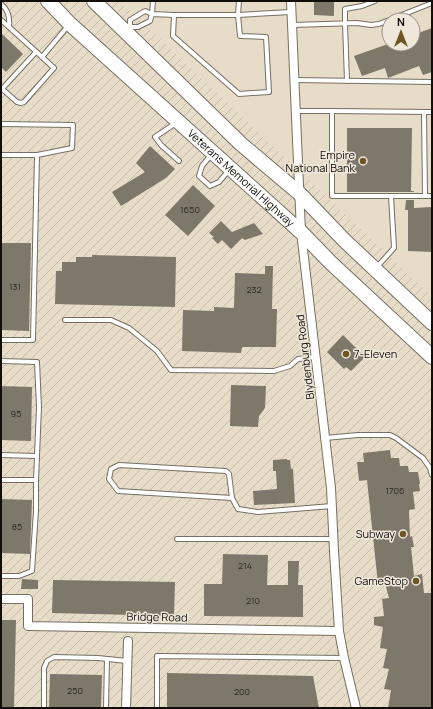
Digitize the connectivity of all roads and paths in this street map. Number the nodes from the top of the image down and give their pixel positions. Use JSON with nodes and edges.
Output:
{"nodes":[{"id":1,"x":48,"y":1,"type":"edge"},
{"id":2,"x":94,"y":1,"type":"edge"},
{"id":3,"x":153,"y":1,"type":"edge"},
{"id":4,"x":239,"y":1,"type":"edge"},
{"id":5,"x":291,"y":1,"type":"edge"},
{"id":6,"x":375,"y":1,"type":"edge"},
{"id":7,"x":432,"y":3,"type":"edge"},
{"id":8,"x":1,"y":4,"type":"edge"},
{"id":9,"x":292,"y":12,"type":"junction"},
{"id":10,"x":152,"y":14,"type":"junction"},
{"id":11,"x":174,"y":15,"type":"junction"},
{"id":12,"x":238,"y":15,"type":"junction"},
{"id":13,"x":1,"y":20,"type":"edge"},
{"id":14,"x":345,"y":23,"type":"junction"},
{"id":15,"x":70,"y":24,"type":"junction"},
{"id":16,"x":292,"y":25,"type":"junction"},
{"id":17,"x":9,"y":27,"type":"junction"},
{"id":18,"x":128,"y":29,"type":"junction"},
{"id":19,"x":36,"y":52,"type":"junction"},
{"id":20,"x":42,"y":57,"type":"junction"},
{"id":21,"x":294,"y":80,"type":"junction"},
{"id":22,"x":347,"y":80,"type":"junction"},
{"id":23,"x":432,"y":82,"type":"edge"},
{"id":24,"x":1,"y":88,"type":"edge"},
{"id":25,"x":296,"y":111,"type":"junction"},
{"id":26,"x":332,"y":111,"type":"junction"},
{"id":27,"x":424,"y":112,"type":"junction"},
{"id":28,"x":432,"y":112,"type":"edge"},
{"id":29,"x":178,"y":122,"type":"junction"},
{"id":30,"x":1,"y":124,"type":"edge"},
{"id":31,"x":213,"y":153,"type":"junction"},
{"id":32,"x":1,"y":155,"type":"edge"},
{"id":33,"x":37,"y":155,"type":"junction"},
{"id":34,"x":179,"y":161,"type":"dead end"},
{"id":35,"x":230,"y":169,"type":"junction"},
{"id":36,"x":299,"y":193,"type":"junction"},
{"id":37,"x":391,"y":196,"type":"junction"},
{"id":38,"x":425,"y":196,"type":"junction"},
{"id":39,"x":432,"y":196,"type":"edge"},
{"id":40,"x":301,"y":232,"type":"junction"},
{"id":41,"x":375,"y":269,"type":"junction"},
{"id":42,"x":66,"y":320,"type":"dead end"},
{"id":43,"x":432,"y":322,"type":"edge"},
{"id":44,"x":1,"y":340,"type":"edge"},
{"id":45,"x":316,"y":357,"type":"junction"},
{"id":46,"x":432,"y":357,"type":"edge"},
{"id":47,"x":1,"y":361,"type":"edge"},
{"id":48,"x":325,"y":438,"type":"junction"},
{"id":49,"x":1,"y":455,"type":"edge"},
{"id":50,"x":37,"y":456,"type":"junction"},
{"id":51,"x":432,"y":475,"type":"edge"},
{"id":52,"x":1,"y":480,"type":"edge"},
{"id":53,"x":36,"y":480,"type":"junction"},
{"id":54,"x":232,"y":498,"type":"junction"},
{"id":55,"x":332,"y":506,"type":"junction"},
{"id":56,"x":333,"y":539,"type":"junction"},
{"id":57,"x":177,"y":540,"type":"dead end"},
{"id":58,"x":1,"y":576,"type":"edge"},
{"id":59,"x":1,"y":599,"type":"edge"},
{"id":60,"x":339,"y":631,"type":"junction"},
{"id":61,"x":128,"y":641,"type":"dead end"},
{"id":62,"x":344,"y":658,"type":"junction"},
{"id":63,"x":107,"y":659,"type":"junction"},
{"id":64,"x":128,"y":661,"type":"junction"},
{"id":65,"x":44,"y":708,"type":"edge"},
{"id":66,"x":106,"y":708,"type":"edge"},
{"id":67,"x":126,"y":708,"type":"edge"},
{"id":68,"x":157,"y":708,"type":"edge"},
{"id":69,"x":356,"y":708,"type":"edge"}],
"edges":[{"from":1,"to":15,"type":"highway","name":"Veterans Memorial Highway"},
{"from":2,"to":18,"type":"highway"},
{"from":3,"to":10,"type":"lane"},
{"from":4,"to":12,"type":"lane"},
{"from":5,"to":9,"type":"street","name":"Blydenburg Road"},
{"from":6,"to":14,"type":"lane"},
{"from":7,"to":14,"type":"lane"},
{"from":8,"to":17,"type":"lane"},
{"from":9,"to":12,"type":"lane"},
{"from":9,"to":16,"type":"street","name":"Blydenburg Road"},
{"from":10,"to":11,"type":"lane"},
{"from":10,"to":18,"type":"lane"},
{"from":10,"to":18,"type":"lane"},
{"from":11,"to":12,"type":"lane"},
{"from":11,"to":12,"type":"lane"},
{"from":13,"to":17,"type":"lane"},
{"from":14,"to":16,"type":"lane"},
{"from":14,"to":22,"type":"lane"},
{"from":15,"to":20,"type":"lane"},
{"from":15,"to":29,"type":"highway","name":"Veterans Memorial Highway"},
{"from":16,"to":21,"type":"street","name":"Blydenburg Road"},
{"from":17,"to":19,"type":"lane"},
{"from":18,"to":36,"type":"highway"},
{"from":19,"to":20,"type":"lane"},
{"from":19,"to":24,"type":"lane"},
{"from":20,"to":24,"type":"lane"},
{"from":21,"to":22,"type":"lane"},
{"from":21,"to":25,"type":"street","name":"Blydenburg Road"},
{"from":22,"to":23,"type":"lane"},
{"from":25,"to":26,"type":"lane"},
{"from":25,"to":36,"type":"street","name":"Blydenburg Road"},
{"from":26,"to":27,"type":"lane"},
{"from":26,"to":37,"type":"lane"},
{"from":27,"to":28,"type":"lane"},
{"from":27,"to":38,"type":"lane"},
{"from":29,"to":31,"type":"highway","name":"Veterans Memorial Highway"},
{"from":29,"to":34,"type":"lane"},
{"from":30,"to":33,"type":"lane"},
{"from":31,"to":35,"type":"highway","name":"Veterans Memorial Highway"},
{"from":31,"to":35,"type":"lane"},
{"from":32,"to":33,"type":"lane"},
{"from":33,"to":44,"type":"lane"},
{"from":35,"to":40,"type":"highway","name":"Veterans Memorial Highway"},
{"from":36,"to":40,"type":"street","name":"Blydenburg Road"},
{"from":36,"to":41,"type":"highway"},
{"from":37,"to":38,"type":"lane"},
{"from":37,"to":41,"type":"lane"},
{"from":38,"to":39,"type":"lane"},
{"from":40,"to":45,"type":"street","name":"Blydenburg Road"},
{"from":40,"to":46,"type":"highway","name":"Veterans Memorial Highway"},
{"from":41,"to":43,"type":"highway"},
{"from":42,"to":45,"type":"lane"},
{"from":45,"to":48,"type":"street","name":"Blydenburg Road"},
{"from":47,"to":50,"type":"lane"},
{"from":48,"to":51,"type":"lane"},
{"from":48,"to":55,"type":"street","name":"Blydenburg Road"},
{"from":49,"to":50,"type":"lane"},
{"from":50,"to":53,"type":"lane"},
{"from":52,"to":53,"type":"lane"},
{"from":53,"to":58,"type":"lane"},
{"from":54,"to":54,"type":"lane"},
{"from":54,"to":55,"type":"lane"},
{"from":55,"to":56,"type":"street","name":"Blydenburg Road"},
{"from":56,"to":57,"type":"lane"},
{"from":56,"to":60,"type":"street","name":"Blydenburg Road"},
{"from":59,"to":60,"type":"street","name":"Bridge Road"},
{"from":60,"to":62,"type":"street","name":"Blydenburg Road"},
{"from":61,"to":64,"type":"street"},
{"from":62,"to":68,"type":"lane"},
{"from":62,"to":69,"type":"street","name":"Blydenburg Road"},
{"from":63,"to":64,"type":"lane"},
{"from":63,"to":65,"type":"lane"},
{"from":63,"to":66,"type":"lane"},
{"from":64,"to":67,"type":"street"}]}
